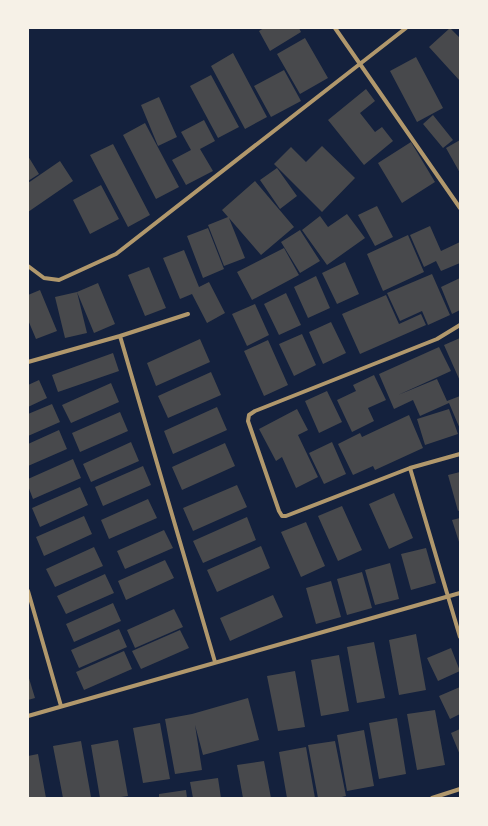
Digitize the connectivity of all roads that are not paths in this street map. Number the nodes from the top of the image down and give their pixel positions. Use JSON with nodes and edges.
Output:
{"nodes":[{"id":1,"x":335,"y":28,"type":"edge"},
{"id":2,"x":406,"y":28,"type":"edge"},
{"id":3,"x":361,"y":64,"type":"junction"},
{"id":4,"x":460,"y":208,"type":"edge"},
{"id":5,"x":29,"y":266,"type":"edge"},
{"id":6,"x":188,"y":314,"type":"dead end"},
{"id":7,"x":460,"y":325,"type":"edge"},
{"id":8,"x":120,"y":336,"type":"junction"},
{"id":9,"x":28,"y":362,"type":"edge"},
{"id":10,"x":460,"y":454,"type":"edge"},
{"id":11,"x":410,"y":468,"type":"junction"},
{"id":12,"x":28,"y":591,"type":"edge"},
{"id":13,"x":460,"y":593,"type":"edge"},
{"id":14,"x":448,"y":596,"type":"junction"},
{"id":15,"x":460,"y":637,"type":"edge"},
{"id":16,"x":215,"y":662,"type":"junction"},
{"id":17,"x":61,"y":706,"type":"junction"},
{"id":18,"x":28,"y":716,"type":"edge"},
{"id":19,"x":460,"y":789,"type":"edge"},
{"id":20,"x":432,"y":798,"type":"edge"}],
"edges":[{"from":1,"to":3,"type":"street"},
{"from":2,"to":3,"type":"street"},
{"from":3,"to":4,"type":"street"},
{"from":3,"to":5,"type":"street"},
{"from":6,"to":8,"type":"street"},
{"from":7,"to":11,"type":"street"},
{"from":8,"to":9,"type":"street"},
{"from":8,"to":16,"type":"street"},
{"from":10,"to":11,"type":"street"},
{"from":11,"to":14,"type":"street"},
{"from":12,"to":17,"type":"street"},
{"from":13,"to":14,"type":"street"},
{"from":14,"to":15,"type":"street"},
{"from":14,"to":16,"type":"street"},
{"from":16,"to":17,"type":"street"},
{"from":17,"to":18,"type":"street"},
{"from":19,"to":20,"type":"street"}]}
